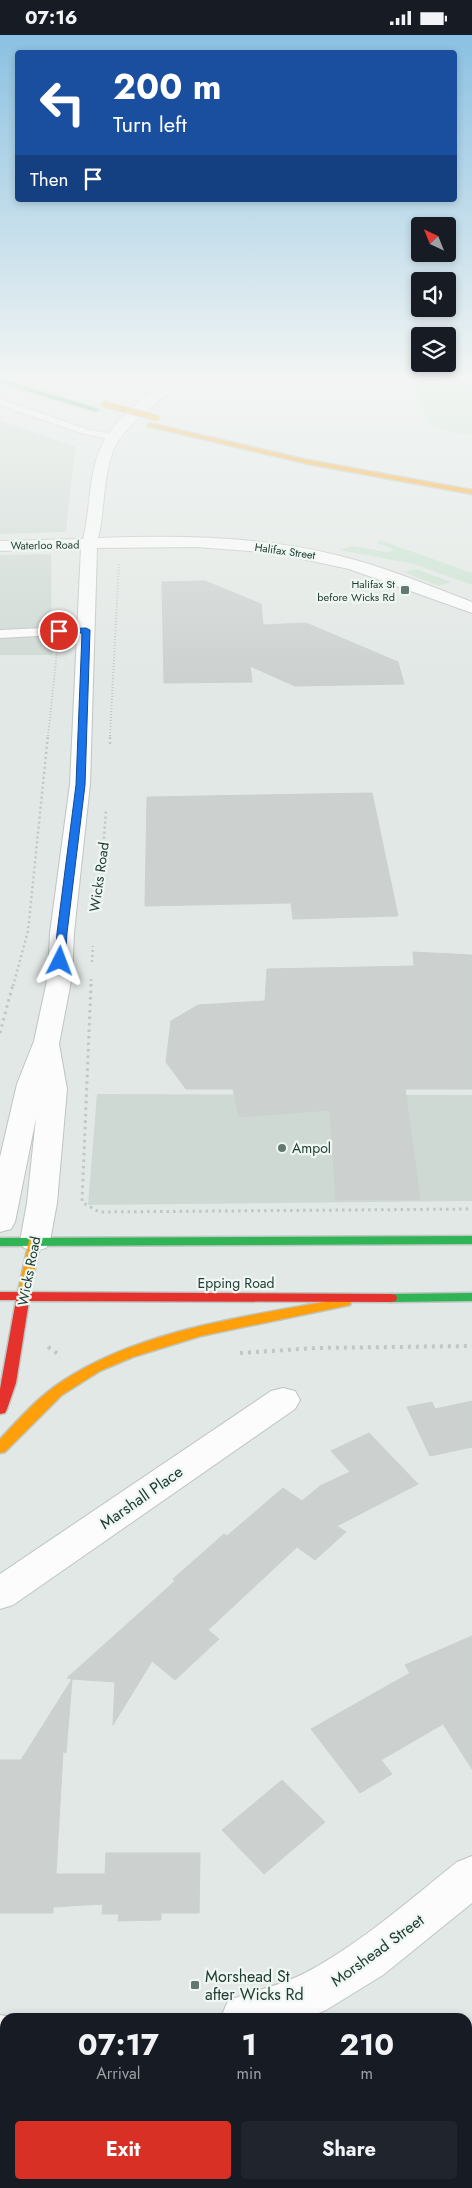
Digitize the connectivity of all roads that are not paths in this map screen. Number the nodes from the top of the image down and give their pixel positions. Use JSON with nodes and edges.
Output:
{"nodes":[{"id":1,"x":101,"y":479,"type":"edge"},
{"id":2,"x":383,"y":479,"type":"edge"},
{"id":3,"x":402,"y":479,"type":"edge"},
{"id":4,"x":448,"y":479,"type":"edge"},
{"id":5,"x":472,"y":484,"type":"edge"},
{"id":6,"x":472,"y":493,"type":"edge"},
{"id":7,"x":472,"y":499,"type":"edge"},
{"id":8,"x":89,"y":544,"type":"junction"},
{"id":9,"x":0,"y":546,"type":"edge"},
{"id":10,"x":472,"y":608,"type":"edge"},
{"id":11,"x":86,"y":630,"type":"junction"},
{"id":12,"x":0,"y":634,"type":"edge"},
{"id":13,"x":47,"y":1041,"type":"junction"},
{"id":14,"x":0,"y":1222,"type":"edge"},
{"id":15,"x":472,"y":1239,"type":"edge"},
{"id":16,"x":35,"y":1241,"type":"junction"},
{"id":17,"x":0,"y":1242,"type":"edge"},
{"id":18,"x":0,"y":1296,"type":"edge"},
{"id":19,"x":23,"y":1296,"type":"junction"},
{"id":20,"x":472,"y":1297,"type":"edge"},
{"id":21,"x":364,"y":1299,"type":"junction"},
{"id":22,"x":283,"y":1400,"type":"dead end"},
{"id":23,"x":0,"y":1409,"type":"edge"},
{"id":24,"x":0,"y":1448,"type":"edge"},
{"id":25,"x":0,"y":1594,"type":"edge"},
{"id":26,"x":472,"y":1876,"type":"edge"},
{"id":27,"x":259,"y":2013,"type":"edge"}],
"edges":[{"from":1,"to":8,"type":"street","name":"Wicks Road"},
{"from":2,"to":7,"type":"main road"},
{"from":3,"to":6,"type":"main road"},
{"from":4,"to":5,"type":"main road"},
{"from":8,"to":9,"type":"street","name":"Waterloo Road"},
{"from":8,"to":10,"type":"street","name":"Halifax Street"},
{"from":8,"to":11,"type":"street","name":"Wicks Road"},
{"from":11,"to":12,"type":"lane"},
{"from":11,"to":13,"type":"street","name":"Wicks Road"},
{"from":13,"to":14,"type":"street","name":"Wicks Road"},
{"from":13,"to":16,"type":"street","name":"Wicks Road"},
{"from":15,"to":16,"type":"main road"},
{"from":16,"to":17,"type":"main road"},
{"from":16,"to":19,"type":"main road","name":"Wicks Road"},
{"from":18,"to":19,"type":"main road","name":"Epping Road"},
{"from":19,"to":21,"type":"main road","name":"Epping Road"},
{"from":19,"to":23,"type":"main road","name":"Wicks Road"},
{"from":20,"to":21,"type":"main road","name":"Epping Road"},
{"from":21,"to":24,"type":"main road"},
{"from":22,"to":25,"type":"street","name":"Marshall Place"},
{"from":26,"to":27,"type":"street","name":"Morshead Street"}]}
